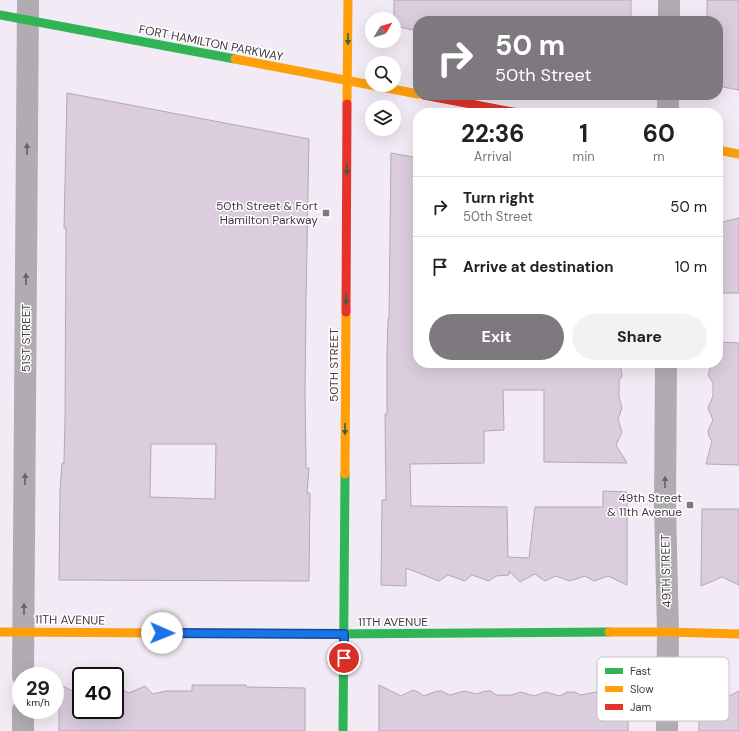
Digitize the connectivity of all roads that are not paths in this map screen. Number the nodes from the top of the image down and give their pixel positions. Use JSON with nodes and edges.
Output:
{"nodes":[{"id":1,"x":348,"y":0,"type":"edge"},
{"id":2,"x":669,"y":0,"type":"edge"},
{"id":3,"x":28,"y":10,"type":"edge"},
{"id":4,"x":0,"y":15,"type":"edge"},
{"id":5,"x":668,"y":16,"type":"edge"},
{"id":6,"x":348,"y":81,"type":"junction"},
{"id":7,"x":413,"y":93,"type":"edge"},
{"id":8,"x":450,"y":100,"type":"edge"},
{"id":9,"x":492,"y":108,"type":"edge"},
{"id":10,"x":723,"y":151,"type":"edge"},
{"id":11,"x":739,"y":154,"type":"edge"},
{"id":12,"x":666,"y":368,"type":"edge"},
{"id":13,"x":0,"y":632,"type":"edge"},
{"id":14,"x":24,"y":632,"type":"junction"},
{"id":15,"x":668,"y":632,"type":"junction"},
{"id":16,"x":344,"y":634,"type":"junction"},
{"id":17,"x":739,"y":634,"type":"edge"},
{"id":18,"x":668,"y":657,"type":"edge"},
{"id":19,"x":23,"y":667,"type":"edge"},
{"id":20,"x":23,"y":719,"type":"edge"},
{"id":21,"x":667,"y":721,"type":"edge"},
{"id":22,"x":23,"y":731,"type":"edge"},
{"id":23,"x":343,"y":731,"type":"edge"},
{"id":24,"x":667,"y":731,"type":"edge"}],
"edges":[{"from":1,"to":6,"type":"street","name":"50TH STREET","one_way":true},
{"from":2,"to":5,"type":"street"},
{"from":3,"to":4,"type":"street","name":"FORT HAMILTON PARKWAY"},
{"from":3,"to":6,"type":"street","name":"FORT HAMILTON PARKWAY"},
{"from":14,"to":3,"type":"street","name":"51ST STREET","one_way":true},
{"from":6,"to":7,"type":"street","name":"FORT HAMILTON PARKWAY"},
{"from":6,"to":16,"type":"street","name":"50TH STREET","one_way":true},
{"from":8,"to":9,"type":"street"},
{"from":10,"to":11,"type":"street"},
{"from":15,"to":12,"type":"street","name":"49TH STREET","one_way":true},
{"from":13,"to":14,"type":"street","name":"11TH AVENUE"},
{"from":14,"to":16,"type":"street","name":"11TH AVENUE"},
{"from":14,"to":19,"type":"street","name":"51ST STREET"},
{"from":15,"to":16,"type":"street","name":"11TH AVENUE"},
{"from":15,"to":17,"type":"street","name":"11TH AVENUE"},
{"from":15,"to":18,"type":"street","name":"49TH STREET"},
{"from":16,"to":23,"type":"street","name":"50TH STREET"},
{"from":20,"to":22,"type":"street"},
{"from":21,"to":24,"type":"street","name":"49TH STREET"}]}
